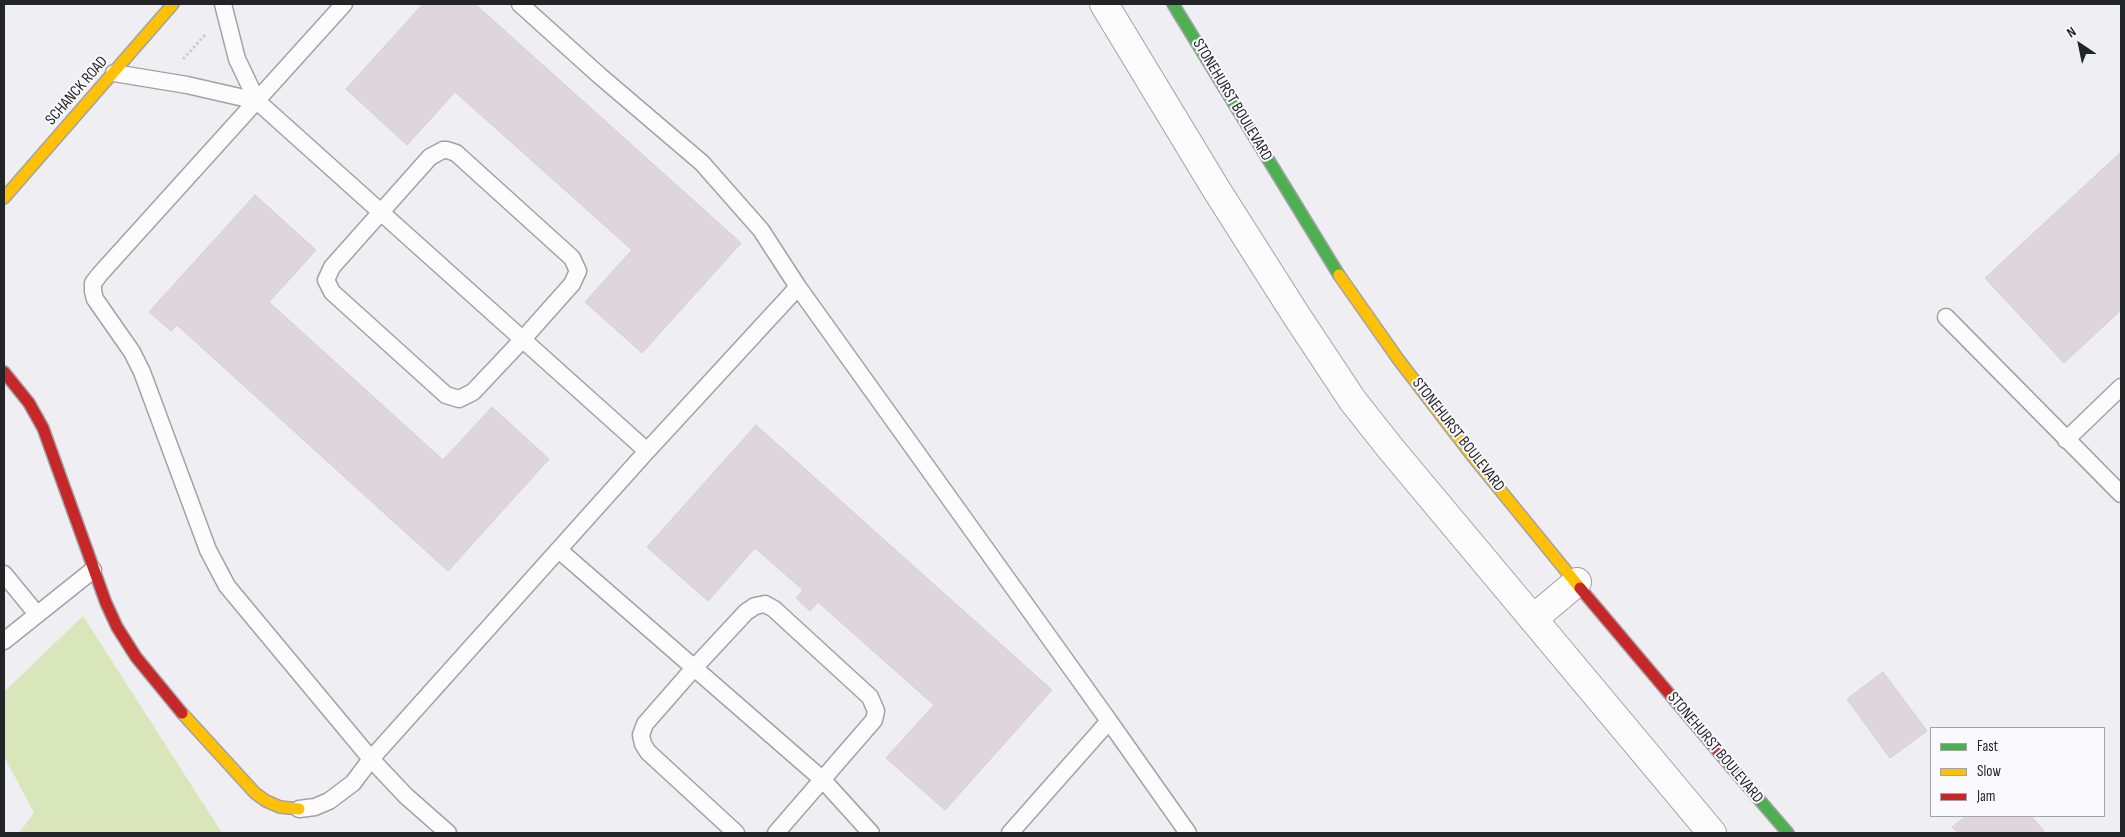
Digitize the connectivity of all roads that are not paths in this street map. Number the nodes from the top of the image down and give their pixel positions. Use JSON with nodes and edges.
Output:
{"nodes":[{"id":1,"x":173,"y":4,"type":"edge"},
{"id":2,"x":223,"y":4,"type":"edge"},
{"id":3,"x":344,"y":4,"type":"edge"},
{"id":4,"x":520,"y":4,"type":"edge"},
{"id":5,"x":1104,"y":4,"type":"edge"},
{"id":6,"x":1173,"y":4,"type":"edge"},
{"id":7,"x":114,"y":73,"type":"junction"},
{"id":8,"x":257,"y":101,"type":"junction"},
{"id":9,"x":4,"y":198,"type":"edge"},
{"id":10,"x":382,"y":212,"type":"junction"},
{"id":11,"x":798,"y":287,"type":"junction"},
{"id":12,"x":1946,"y":317,"type":"dead end"},
{"id":13,"x":523,"y":339,"type":"junction"},
{"id":14,"x":4,"y":372,"type":"edge"},
{"id":15,"x":2121,"y":387,"type":"edge"},
{"id":16,"x":2066,"y":440,"type":"junction"},
{"id":17,"x":647,"y":451,"type":"junction"},
{"id":18,"x":2121,"y":494,"type":"edge"},
{"id":19,"x":560,"y":551,"type":"junction"},
{"id":20,"x":93,"y":570,"type":"junction"},
{"id":21,"x":4,"y":574,"type":"edge"},
{"id":22,"x":1577,"y":582,"type":"junction"},
{"id":23,"x":36,"y":613,"type":"junction"},
{"id":24,"x":1533,"y":619,"type":"junction"},
{"id":25,"x":4,"y":641,"type":"edge"},
{"id":26,"x":694,"y":668,"type":"junction"},
{"id":27,"x":1109,"y":721,"type":"junction"},
{"id":28,"x":371,"y":759,"type":"junction"},
{"id":29,"x":823,"y":780,"type":"junction"},
{"id":30,"x":299,"y":810,"type":"joint"},
{"id":31,"x":448,"y":833,"type":"edge"},
{"id":32,"x":736,"y":833,"type":"edge"},
{"id":33,"x":776,"y":833,"type":"edge"},
{"id":34,"x":871,"y":833,"type":"edge"},
{"id":35,"x":1010,"y":833,"type":"edge"},
{"id":36,"x":1188,"y":833,"type":"edge"},
{"id":37,"x":1712,"y":833,"type":"edge"},
{"id":38,"x":1788,"y":833,"type":"edge"}],
"edges":[{"from":1,"to":7,"type":"street","name":"SCHANCK ROAD"},
{"from":2,"to":8,"type":"lane"},
{"from":3,"to":8,"type":"lane"},
{"from":4,"to":11,"type":"lane"},
{"from":5,"to":24,"type":"street"},
{"from":6,"to":22,"type":"street","name":"STONEHURST BOULEVARD"},
{"from":7,"to":8,"type":"lane"},
{"from":7,"to":9,"type":"street","name":"SCHANCK ROAD"},
{"from":8,"to":10,"type":"lane"},
{"from":8,"to":28,"type":"lane"},
{"from":10,"to":13,"type":"lane"},
{"from":10,"to":13,"type":"lane"},
{"from":10,"to":13,"type":"lane"},
{"from":11,"to":17,"type":"lane"},
{"from":11,"to":27,"type":"lane"},
{"from":12,"to":16,"type":"lane"},
{"from":13,"to":17,"type":"lane"},
{"from":14,"to":20,"type":"street"},
{"from":15,"to":16,"type":"lane"},
{"from":16,"to":18,"type":"lane"},
{"from":17,"to":19,"type":"lane"},
{"from":19,"to":26,"type":"lane"},
{"from":19,"to":28,"type":"lane"},
{"from":20,"to":23,"type":"lane"},
{"from":20,"to":30,"type":"street"},
{"from":21,"to":23,"type":"lane"},
{"from":22,"to":24,"type":"street"},
{"from":22,"to":38,"type":"street","name":"STONEHURST BOULEVARD"},
{"from":23,"to":25,"type":"lane"},
{"from":24,"to":37,"type":"street"},
{"from":26,"to":29,"type":"lane"},
{"from":26,"to":29,"type":"lane"},
{"from":26,"to":32,"type":"lane"},
{"from":27,"to":35,"type":"lane"},
{"from":27,"to":36,"type":"lane"},
{"from":28,"to":30,"type":"lane"},
{"from":28,"to":31,"type":"lane"},
{"from":29,"to":33,"type":"lane"},
{"from":29,"to":34,"type":"lane"}]}
